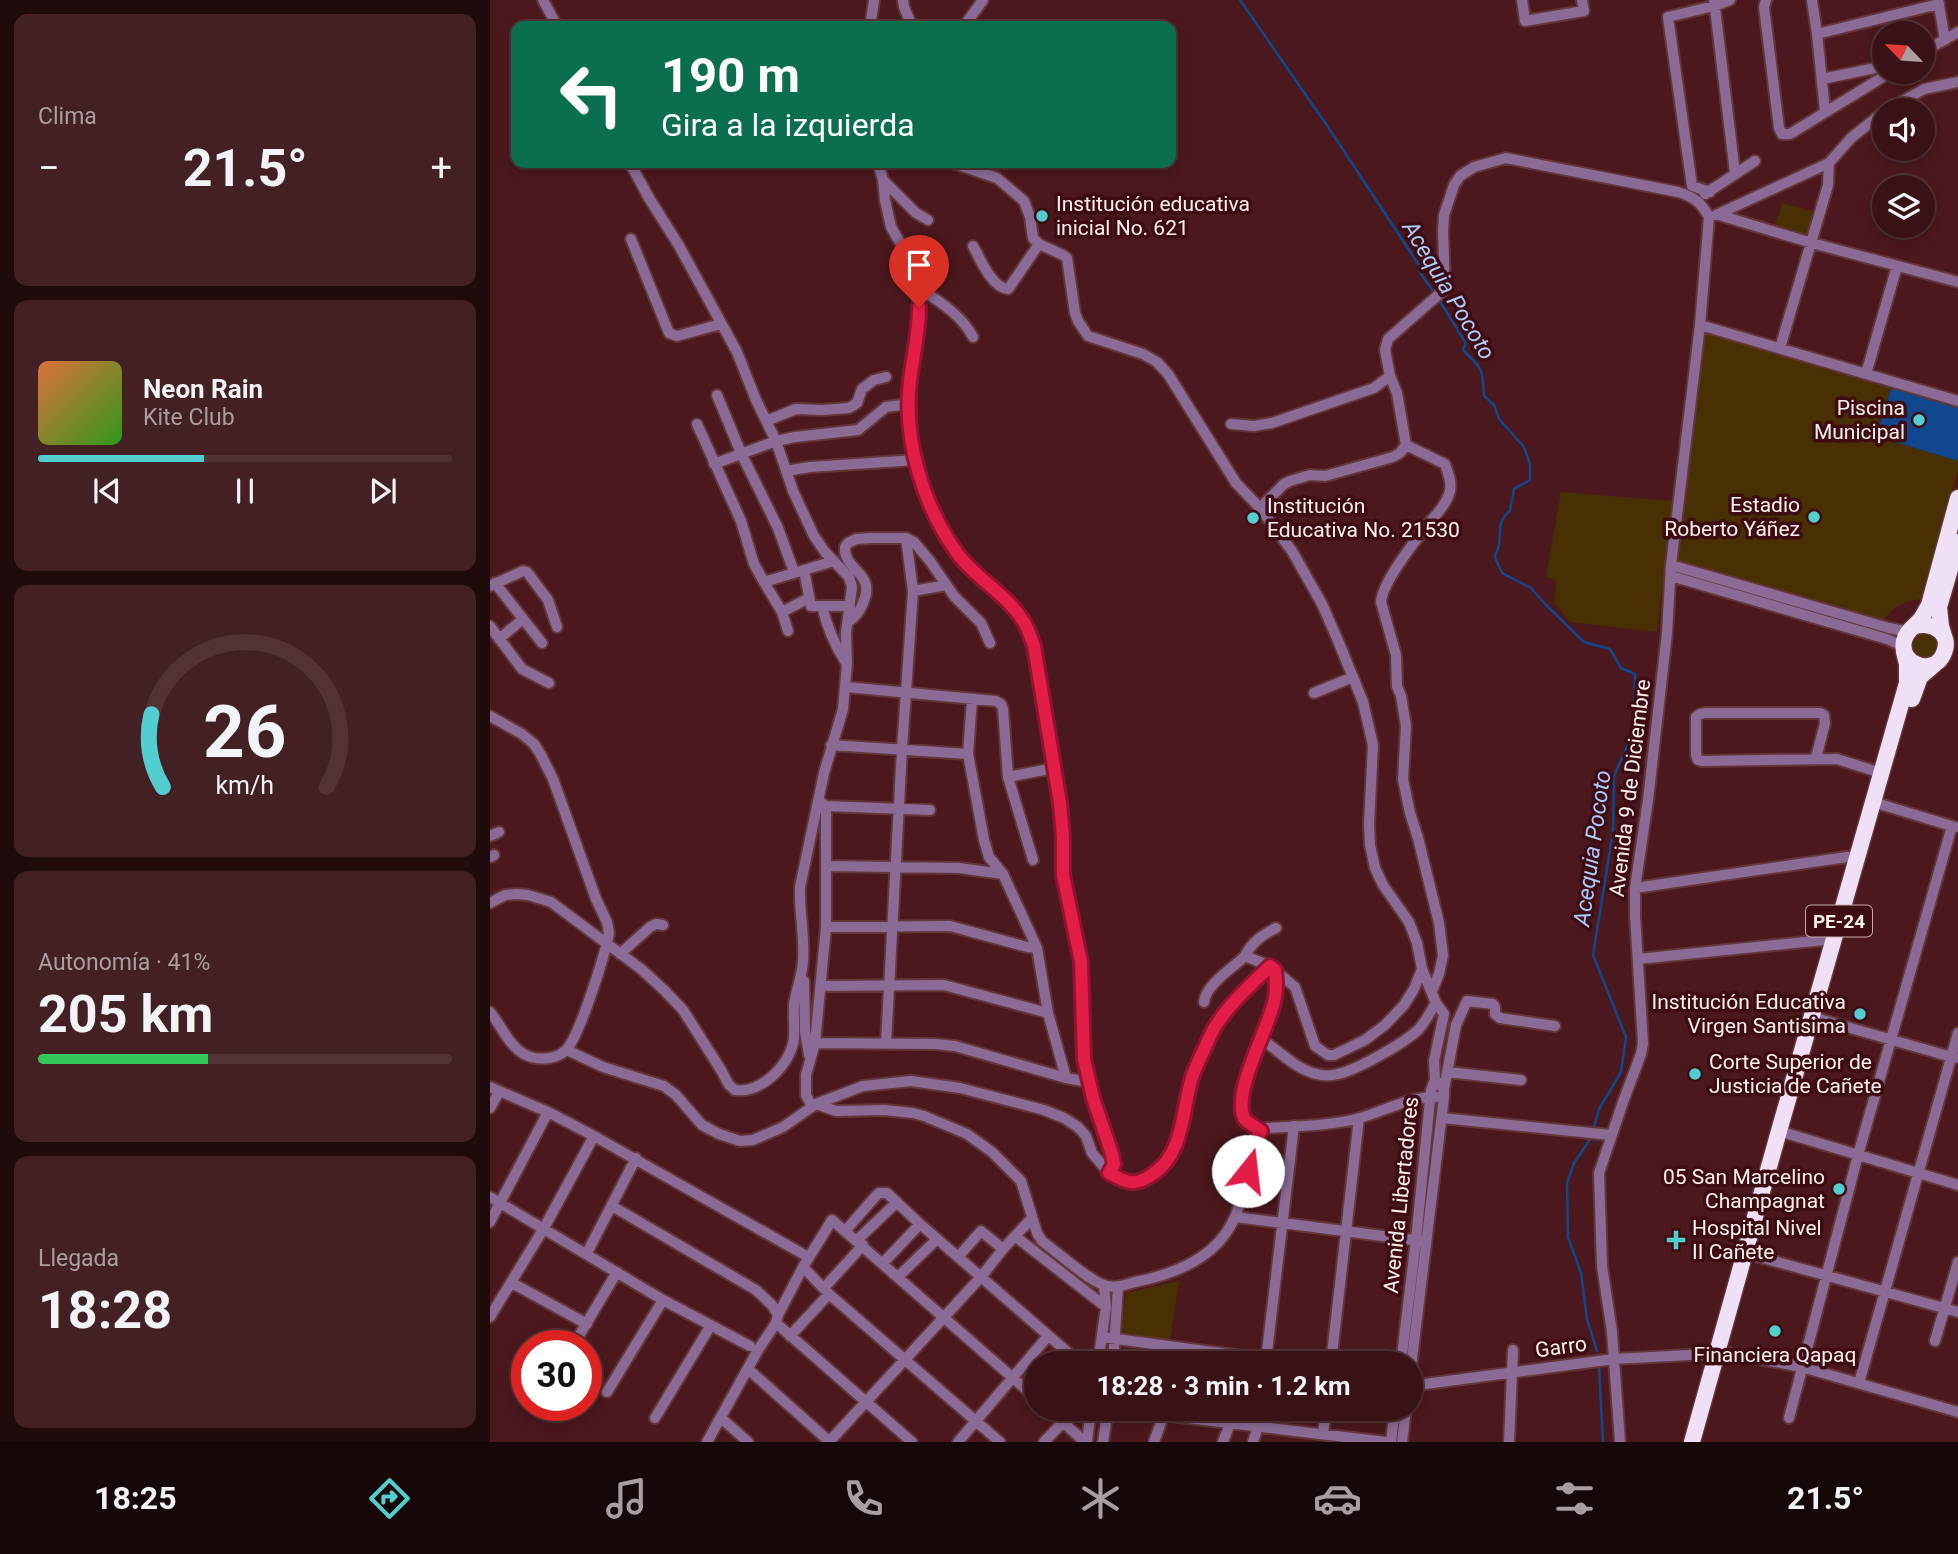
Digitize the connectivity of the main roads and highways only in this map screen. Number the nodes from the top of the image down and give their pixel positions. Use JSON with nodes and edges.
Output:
{"nodes":[{"id":1,"x":1958,"y":498,"type":"edge"},
{"id":2,"x":1958,"y":542,"type":"edge"},
{"id":3,"x":1907,"y":639,"type":"junction"},
{"id":4,"x":1946,"y":651,"type":"edge"},
{"id":5,"x":1878,"y":803,"type":"junction"},
{"id":6,"x":1816,"y":1018,"type":"junction"},
{"id":7,"x":1722,"y":1353,"type":"junction"},
{"id":8,"x":1692,"y":1442,"type":"edge"},
{"id":9,"x":1702,"y":1442,"type":"edge"}],
"edges":[{"from":1,"to":3,"type":"highway"},
{"from":2,"to":4,"type":"highway"},
{"from":3,"to":4,"type":"highway"},
{"from":3,"to":4,"type":"highway"},
{"from":3,"to":5,"type":"highway","number":"PE-24"},
{"from":4,"to":5,"type":"highway","number":"PE-24"},
{"from":5,"to":6,"type":"highway","number":"PE-24"},
{"from":5,"to":6,"type":"highway","number":"PE-24"},
{"from":6,"to":7,"type":"highway","number":"PE-24"},
{"from":7,"to":8,"type":"highway","number":"PE-24"},
{"from":7,"to":9,"type":"highway","number":"PE-24"}]}
